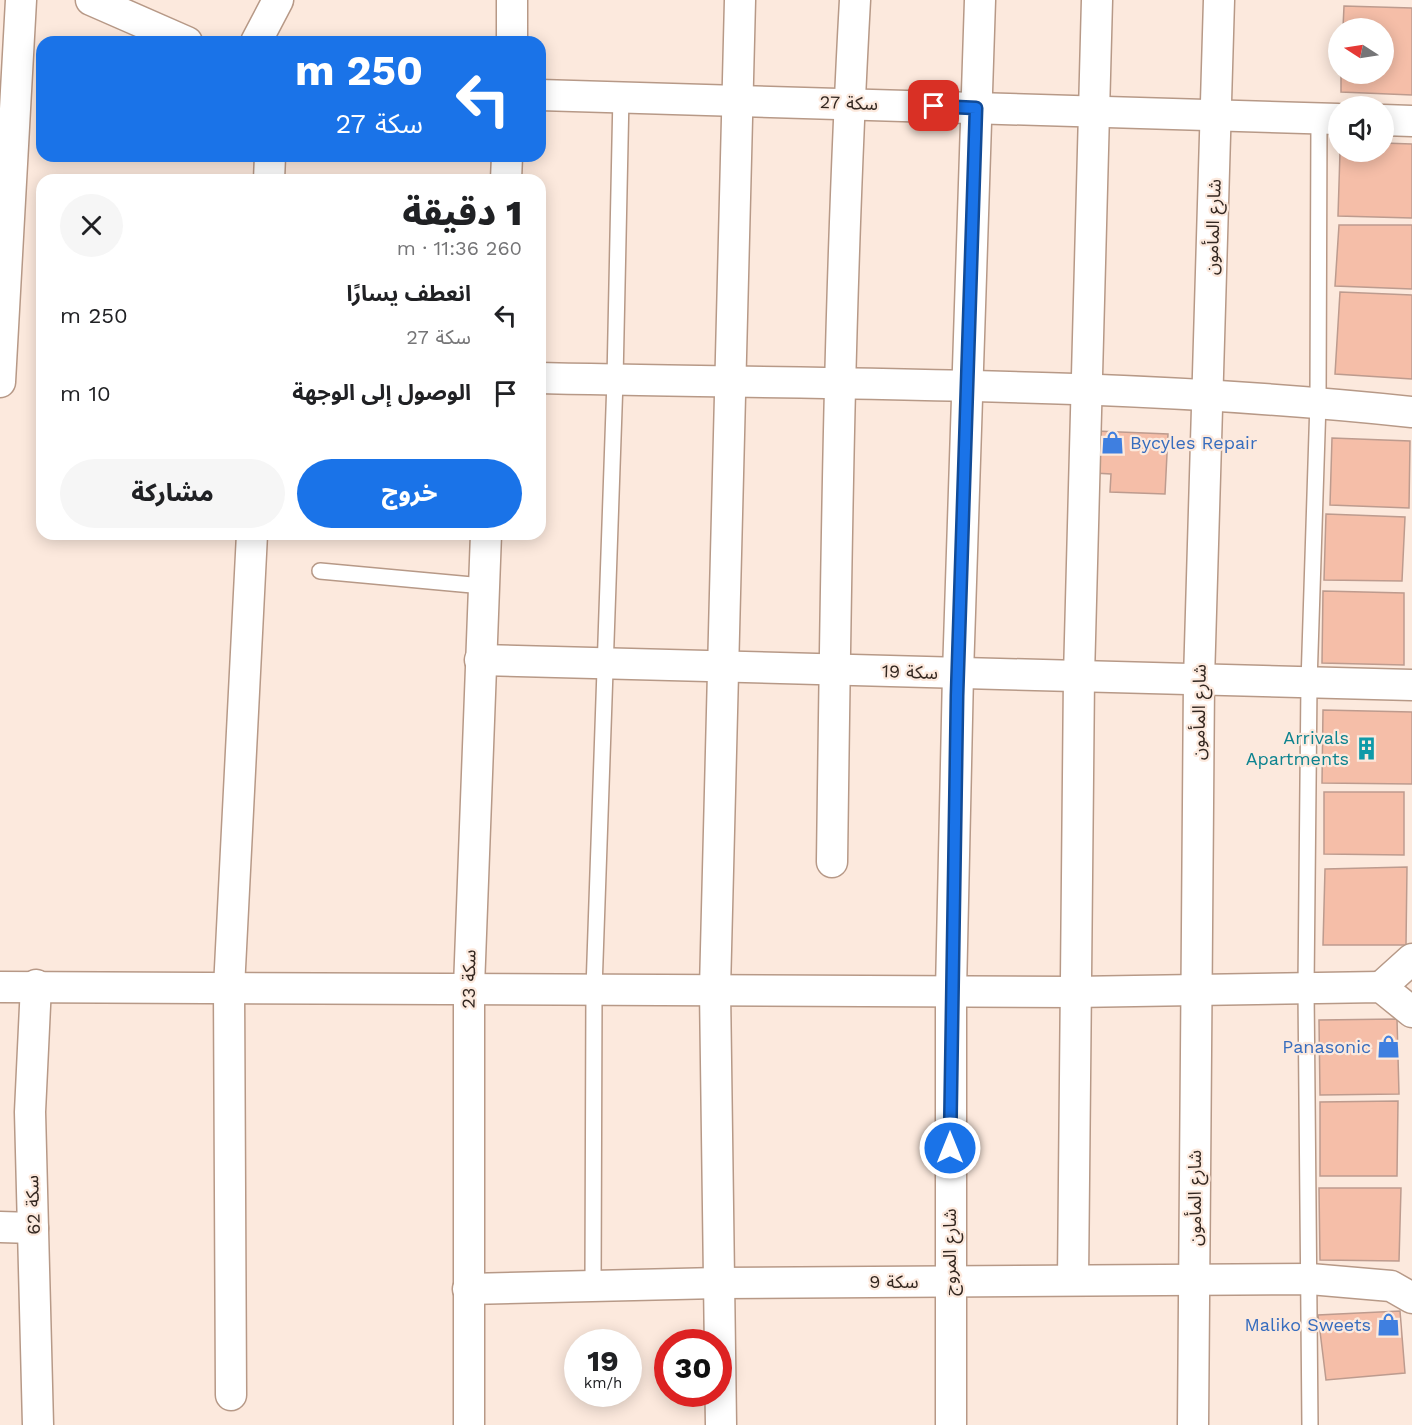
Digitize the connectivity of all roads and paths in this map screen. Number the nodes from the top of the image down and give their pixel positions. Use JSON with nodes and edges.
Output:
{"nodes":[{"id":1,"x":21,"y":0,"type":"edge"},
{"id":2,"x":91,"y":0,"type":"edge"},
{"id":3,"x":278,"y":0,"type":"edge"},
{"id":4,"x":512,"y":0,"type":"edge"},
{"id":5,"x":740,"y":0,"type":"edge"},
{"id":6,"x":855,"y":0,"type":"edge"},
{"id":7,"x":980,"y":0,"type":"edge"},
{"id":8,"x":1096,"y":0,"type":"edge"},
{"id":9,"x":1219,"y":0,"type":"edge"},
{"id":10,"x":173,"y":36,"type":"edge"},
{"id":11,"x":259,"y":36,"type":"edge"},
{"id":12,"x":512,"y":36,"type":"edge"},
{"id":13,"x":546,"y":95,"type":"edge"},
{"id":14,"x":621,"y":95,"type":"junction"},
{"id":15,"x":736,"y":99,"type":"junction"},
{"id":16,"x":849,"y":102,"type":"junction"},
{"id":17,"x":976,"y":108,"type":"junction"},
{"id":18,"x":1094,"y":111,"type":"junction"},
{"id":19,"x":1217,"y":115,"type":"junction"},
{"id":20,"x":1328,"y":118,"type":"edge"},
{"id":21,"x":1394,"y":120,"type":"edge"},
{"id":22,"x":1412,"y":121,"type":"edge"},
{"id":23,"x":546,"y":378,"type":"edge"},
{"id":24,"x":615,"y":380,"type":"junction"},
{"id":25,"x":729,"y":381,"type":"junction"},
{"id":26,"x":0,"y":382,"type":"edge"},
{"id":27,"x":842,"y":383,"type":"junction"},
{"id":28,"x":969,"y":386,"type":"junction"},
{"id":29,"x":1088,"y":392,"type":"junction"},
{"id":30,"x":1209,"y":396,"type":"junction"},
{"id":31,"x":1318,"y":402,"type":"junction"},
{"id":32,"x":1412,"y":412,"type":"edge"},
{"id":33,"x":252,"y":540,"type":"edge"},
{"id":34,"x":486,"y":540,"type":"edge"},
{"id":35,"x":320,"y":571,"type":"dead end"},
{"id":36,"x":483,"y":586,"type":"junction"},
{"id":37,"x":480,"y":660,"type":"junction"},
{"id":38,"x":604,"y":665,"type":"junction"},
{"id":39,"x":724,"y":668,"type":"junction"},
{"id":40,"x":835,"y":670,"type":"junction"},
{"id":41,"x":958,"y":674,"type":"junction"},
{"id":42,"x":1079,"y":676,"type":"junction"},
{"id":43,"x":1199,"y":680,"type":"junction"},
{"id":44,"x":1309,"y":683,"type":"junction"},
{"id":45,"x":1412,"y":685,"type":"edge"},
{"id":46,"x":832,"y":862,"type":"dead end"},
{"id":47,"x":1412,"y":959,"type":"edge"},
{"id":48,"x":36,"y":985,"type":"junction"},
{"id":49,"x":0,"y":987,"type":"edge"},
{"id":50,"x":469,"y":987,"type":"junction"},
{"id":51,"x":1381,"y":987,"type":"junction"},
{"id":52,"x":229,"y":988,"type":"junction"},
{"id":53,"x":715,"y":988,"type":"junction"},
{"id":54,"x":1306,"y":988,"type":"junction"},
{"id":55,"x":594,"y":989,"type":"junction"},
{"id":56,"x":951,"y":991,"type":"junction"},
{"id":57,"x":1195,"y":991,"type":"junction"},
{"id":58,"x":1074,"y":992,"type":"junction"},
{"id":59,"x":1412,"y":1012,"type":"edge"},
{"id":60,"x":0,"y":1227,"type":"edge"},
{"id":61,"x":33,"y":1228,"type":"junction"},
{"id":62,"x":1195,"y":1279,"type":"junction"},
{"id":63,"x":1311,"y":1279,"type":"junction"},
{"id":64,"x":1073,"y":1280,"type":"junction"},
{"id":65,"x":950,"y":1282,"type":"junction"},
{"id":66,"x":718,"y":1283,"type":"junction"},
{"id":67,"x":1405,"y":1285,"type":"edge"},
{"id":68,"x":593,"y":1286,"type":"junction"},
{"id":69,"x":468,"y":1289,"type":"junction"},
{"id":70,"x":231,"y":1395,"type":"dead end"},
{"id":71,"x":38,"y":1425,"type":"edge"},
{"id":72,"x":469,"y":1425,"type":"edge"},
{"id":73,"x":721,"y":1425,"type":"edge"},
{"id":74,"x":951,"y":1425,"type":"edge"},
{"id":75,"x":1193,"y":1425,"type":"edge"},
{"id":76,"x":1310,"y":1425,"type":"edge"}],
"edges":[{"from":1,"to":26,"type":"street"},
{"from":2,"to":10,"type":"street"},
{"from":3,"to":11,"type":"street"},
{"from":4,"to":12,"type":"street"},
{"from":5,"to":15,"type":"street"},
{"from":6,"to":16,"type":"street"},
{"from":7,"to":17,"type":"street","name":"شارع المروج"},
{"from":8,"to":18,"type":"street"},
{"from":9,"to":19,"type":"street","name":"شارع المأمون"},
{"from":13,"to":14,"type":"street","name":"سكة 27"},
{"from":14,"to":15,"type":"street","name":"سكة 27"},
{"from":14,"to":24,"type":"lane"},
{"from":15,"to":16,"type":"street","name":"سكة 27"},
{"from":15,"to":25,"type":"street"},
{"from":16,"to":17,"type":"street","name":"سكة 27"},
{"from":16,"to":27,"type":"street"},
{"from":17,"to":18,"type":"street","name":"سكة 27"},
{"from":17,"to":28,"type":"street","name":"شارع المروج"},
{"from":18,"to":19,"type":"street","name":"سكة 27"},
{"from":18,"to":29,"type":"street"},
{"from":19,"to":20,"type":"street","name":"سكة 27"},
{"from":19,"to":30,"type":"street","name":"شارع المأمون"},
{"from":20,"to":31,"type":"lane"},
{"from":21,"to":22,"type":"street"},
{"from":23,"to":24,"type":"street"},
{"from":24,"to":25,"type":"street"},
{"from":24,"to":38,"type":"lane"},
{"from":25,"to":27,"type":"street"},
{"from":25,"to":39,"type":"street"},
{"from":27,"to":28,"type":"street"},
{"from":27,"to":40,"type":"street"},
{"from":28,"to":29,"type":"street"},
{"from":28,"to":41,"type":"street","name":"شارع المروج"},
{"from":29,"to":30,"type":"street"},
{"from":29,"to":42,"type":"street"},
{"from":30,"to":31,"type":"street"},
{"from":30,"to":43,"type":"street","name":"شارع المأمون"},
{"from":31,"to":32,"type":"street"},
{"from":31,"to":44,"type":"lane"},
{"from":33,"to":52,"type":"street"},
{"from":34,"to":36,"type":"street","name":"23 سكة"},
{"from":35,"to":36,"type":"lane"},
{"from":36,"to":37,"type":"street","name":"23 سكة"},
{"from":37,"to":38,"type":"street","name":"سكة 19"},
{"from":37,"to":50,"type":"street","name":"23 سكة"},
{"from":38,"to":39,"type":"street","name":"سكة 19"},
{"from":38,"to":55,"type":"lane"},
{"from":39,"to":40,"type":"street","name":"سكة 19"},
{"from":39,"to":53,"type":"street"},
{"from":40,"to":41,"type":"street","name":"سكة 19"},
{"from":40,"to":46,"type":"street"},
{"from":41,"to":42,"type":"street","name":"سكة 19"},
{"from":41,"to":56,"type":"street","name":"شارع المروج"},
{"from":42,"to":43,"type":"street","name":"سكة 19"},
{"from":42,"to":58,"type":"street"},
{"from":43,"to":44,"type":"street","name":"سكة 19"},
{"from":43,"to":57,"type":"street","name":"شارع المأمون"},
{"from":44,"to":45,"type":"street","name":"سكة 19"},
{"from":44,"to":54,"type":"lane"},
{"from":47,"to":51,"type":"street"},
{"from":48,"to":49,"type":"street"},
{"from":48,"to":52,"type":"street"},
{"from":48,"to":61,"type":"street","name":"سكة 62"},
{"from":50,"to":52,"type":"street"},
{"from":50,"to":55,"type":"street"},
{"from":50,"to":69,"type":"street","name":"23 سكة"},
{"from":51,"to":54,"type":"street"},
{"from":51,"to":59,"type":"street"},
{"from":52,"to":70,"type":"street"},
{"from":53,"to":55,"type":"street"},
{"from":53,"to":56,"type":"street"},
{"from":53,"to":66,"type":"street"},
{"from":54,"to":57,"type":"street"},
{"from":54,"to":63,"type":"lane"},
{"from":55,"to":68,"type":"lane"},
{"from":56,"to":58,"type":"street"},
{"from":56,"to":65,"type":"street","name":"شارع المروج"},
{"from":57,"to":58,"type":"street"},
{"from":57,"to":62,"type":"street","name":"شارع المأمون"},
{"from":58,"to":64,"type":"street"},
{"from":60,"to":61,"type":"street"},
{"from":61,"to":71,"type":"street","name":"سكة 62"},
{"from":62,"to":63,"type":"street","name":"سكة 9"},
{"from":62,"to":64,"type":"street","name":"سكة 9"},
{"from":62,"to":75,"type":"street","name":"شارع المأمون"},
{"from":63,"to":67,"type":"street","name":"سكة 9"},
{"from":63,"to":76,"type":"lane"},
{"from":64,"to":65,"type":"street","name":"سكة 9"},
{"from":65,"to":66,"type":"street","name":"سكة 9"},
{"from":65,"to":74,"type":"street","name":"شارع المروج"},
{"from":66,"to":68,"type":"street","name":"سكة 9"},
{"from":66,"to":73,"type":"street"},
{"from":68,"to":69,"type":"street","name":"سكة 9"},
{"from":69,"to":72,"type":"street","name":"23 سكة"}]}
